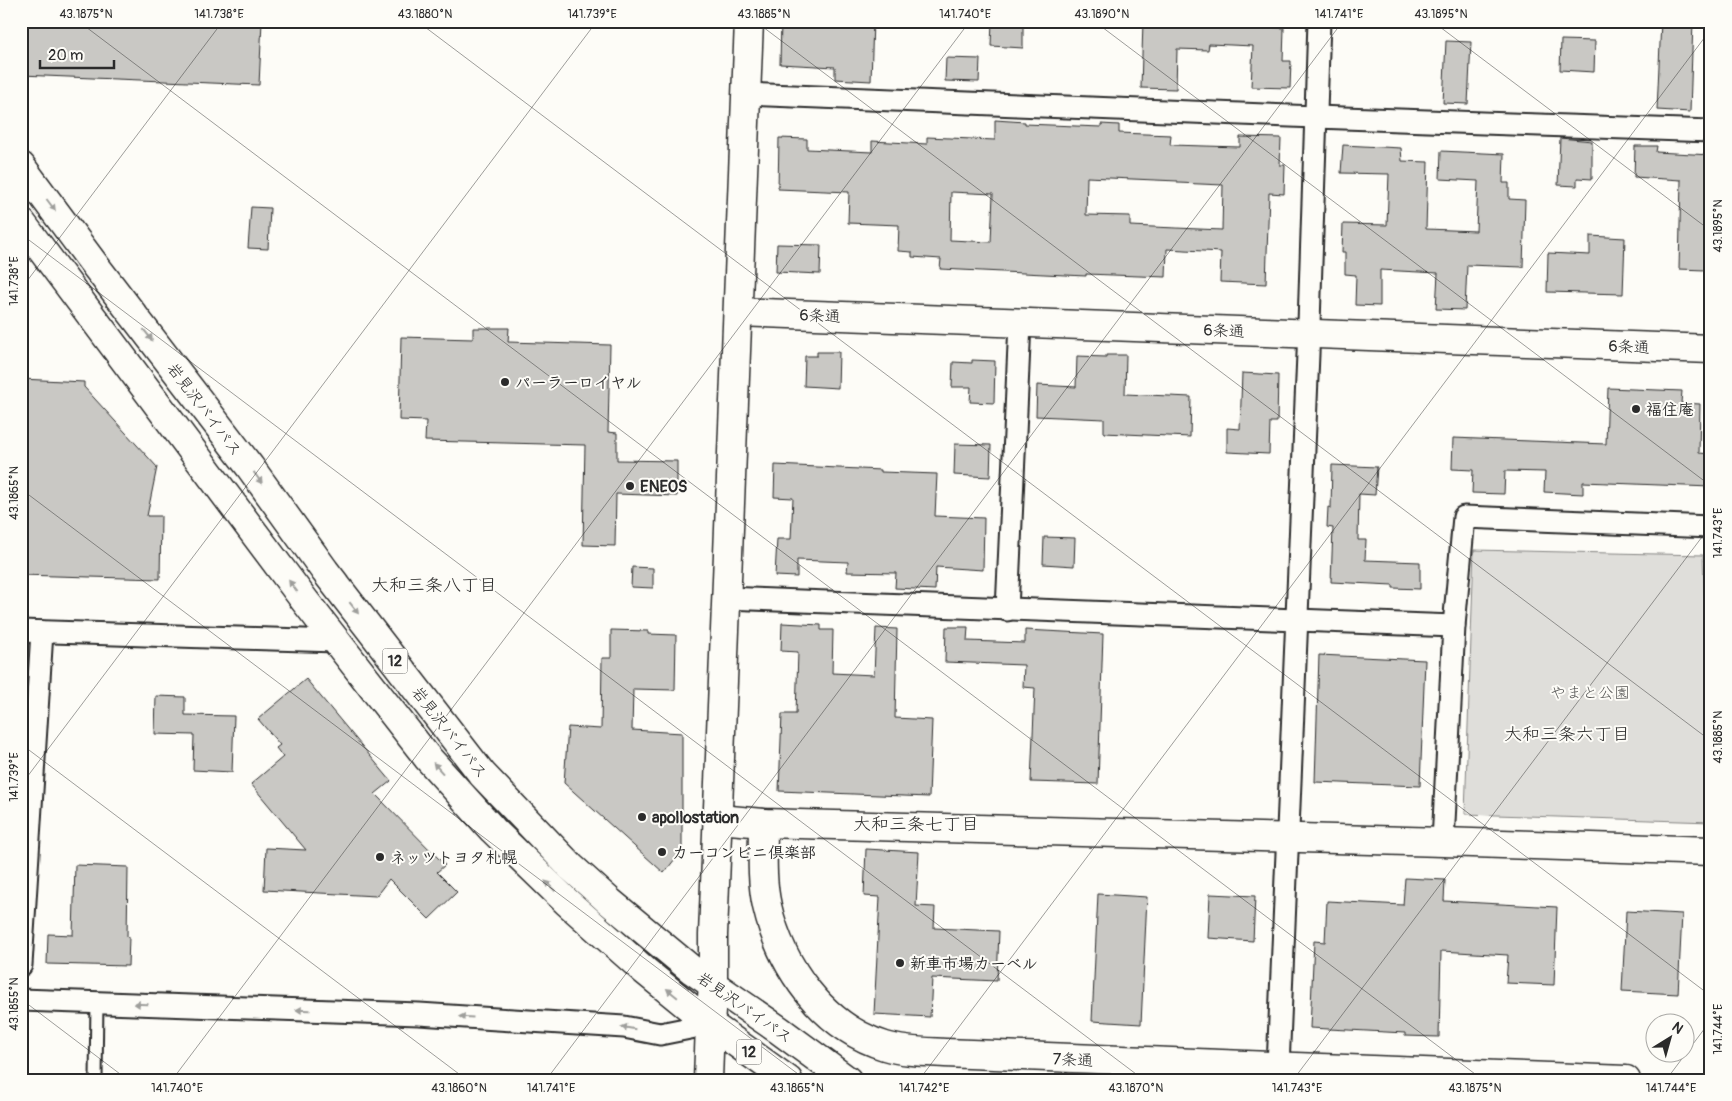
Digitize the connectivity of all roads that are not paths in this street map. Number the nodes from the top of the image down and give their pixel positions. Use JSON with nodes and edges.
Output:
{"nodes":[{"id":1,"x":749,"y":21,"type":"edge"},
{"id":2,"x":1319,"y":21,"type":"edge"},
{"id":3,"x":746,"y":94,"type":"junction"},
{"id":4,"x":1316,"y":117,"type":"junction"},
{"id":5,"x":1711,"y":131,"type":"edge"},
{"id":6,"x":21,"y":166,"type":"edge"},
{"id":7,"x":21,"y":222,"type":"edge"},
{"id":8,"x":738,"y":312,"type":"junction"},
{"id":9,"x":1020,"y":323,"type":"junction"},
{"id":10,"x":1309,"y":334,"type":"junction"},
{"id":11,"x":1711,"y":349,"type":"edge"},
{"id":12,"x":1711,"y":527,"type":"edge"},
{"id":13,"x":726,"y":598,"type":"junction"},
{"id":14,"x":1006,"y":610,"type":"junction"},
{"id":15,"x":1296,"y":621,"type":"junction"},
{"id":16,"x":1454,"y":626,"type":"junction"},
{"id":17,"x":21,"y":631,"type":"edge"},
{"id":18,"x":42,"y":632,"type":"junction"},
{"id":19,"x":336,"y":641,"type":"junction"},
{"id":20,"x":719,"y":819,"type":"junction"},
{"id":21,"x":763,"y":823,"type":"junction"},
{"id":22,"x":1288,"y":837,"type":"junction"},
{"id":23,"x":1443,"y":842,"type":"junction"},
{"id":24,"x":1711,"y":851,"type":"edge"},
{"id":25,"x":21,"y":965,"type":"edge"},
{"id":26,"x":713,"y":985,"type":"junction"},
{"id":27,"x":21,"y":1000,"type":"edge"},
{"id":28,"x":97,"y":1002,"type":"junction"},
{"id":29,"x":710,"y":1024,"type":"junction"},
{"id":30,"x":1278,"y":1067,"type":"junction"},
{"id":31,"x":96,"y":1080,"type":"edge"},
{"id":32,"x":708,"y":1080,"type":"edge"},
{"id":33,"x":788,"y":1080,"type":"edge"},
{"id":34,"x":847,"y":1080,"type":"edge"},
{"id":35,"x":1626,"y":1080,"type":"edge"}],
"edges":[{"from":1,"to":3,"type":"main road"},
{"from":2,"to":4,"type":"street"},
{"from":3,"to":4,"type":"street"},
{"from":3,"to":8,"type":"main road"},
{"from":4,"to":5,"type":"street"},
{"from":4,"to":10,"type":"street"},
{"from":6,"to":26,"type":"main road","name":"岩見沢バイパス","number":"12","one_way":true},
{"from":19,"to":7,"type":"main road","name":"岩見沢バイパス","number":"12","one_way":true},
{"from":8,"to":9,"type":"main road","name":"6条通"},
{"from":8,"to":13,"type":"main road"},
{"from":9,"to":10,"type":"main road","name":"6条通"},
{"from":9,"to":14,"type":"street"},
{"from":10,"to":11,"type":"main road","name":"6条通"},
{"from":10,"to":15,"type":"street"},
{"from":12,"to":16,"type":"street"},
{"from":13,"to":14,"type":"street"},
{"from":13,"to":20,"type":"main road"},
{"from":14,"to":15,"type":"street"},
{"from":15,"to":16,"type":"street"},
{"from":15,"to":22,"type":"street"},
{"from":16,"to":23,"type":"street"},
{"from":17,"to":18,"type":"street"},
{"from":18,"to":19,"type":"street"},
{"from":18,"to":25,"type":"street"},
{"from":29,"to":19,"type":"main road","name":"岩見沢バイパス","number":"12","one_way":true},
{"from":20,"to":21,"type":"main road"},
{"from":20,"to":26,"type":"main road"},
{"from":21,"to":22,"type":"main road"},
{"from":21,"to":30,"type":"main road","name":"7条通"},
{"from":22,"to":23,"type":"main road"},
{"from":22,"to":30,"type":"street"},
{"from":23,"to":24,"type":"main road"},
{"from":26,"to":29,"type":"main road"},
{"from":26,"to":34,"type":"main road","name":"岩見沢バイパス","number":"12"},
{"from":27,"to":28,"type":"street"},
{"from":29,"to":28,"type":"street","one_way":true},
{"from":28,"to":31,"type":"lane"},
{"from":29,"to":32,"type":"main road"},
{"from":29,"to":33,"type":"main road","name":"岩見沢バイパス","number":"12"},
{"from":30,"to":35,"type":"main road","name":"7条通"}]}
